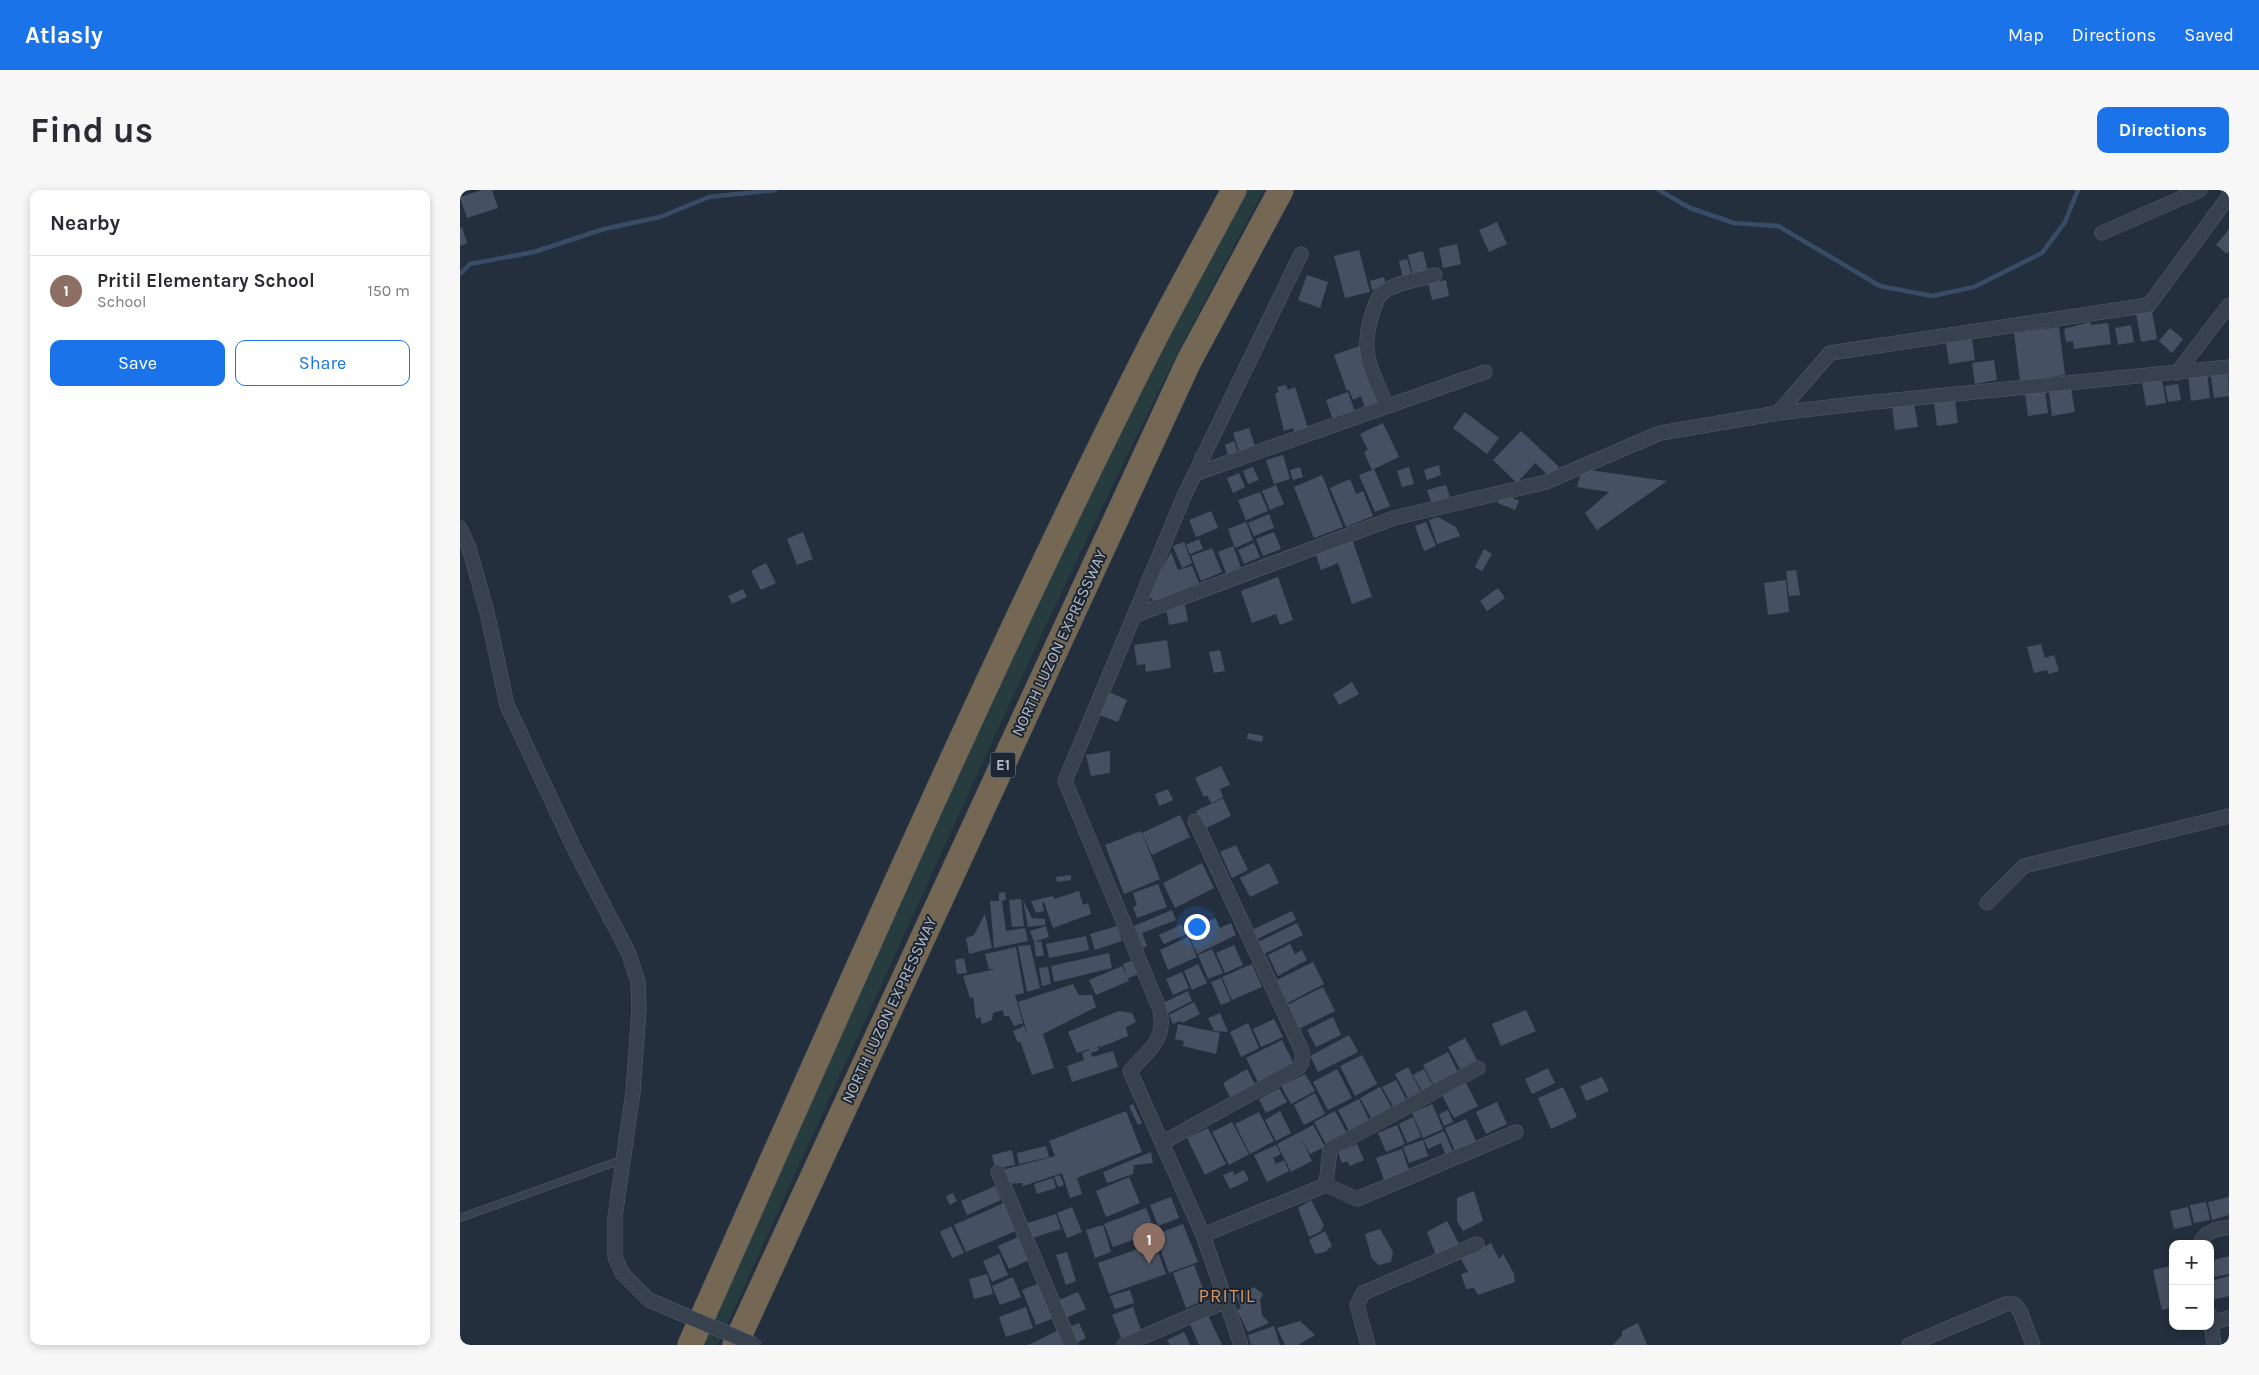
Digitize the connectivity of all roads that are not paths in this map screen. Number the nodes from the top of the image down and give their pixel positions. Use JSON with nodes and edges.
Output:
{"nodes":[{"id":1,"x":1234,"y":190,"type":"edge"},
{"id":2,"x":1280,"y":190,"type":"edge"},
{"id":3,"x":2200,"y":190,"type":"edge"},
{"id":4,"x":2229,"y":196,"type":"edge"},
{"id":5,"x":2102,"y":233,"type":"dead end"},
{"id":6,"x":1301,"y":254,"type":"dead end"},
{"id":7,"x":1434,"y":275,"type":"dead end"},
{"id":8,"x":2229,"y":304,"type":"edge"},
{"id":9,"x":2229,"y":366,"type":"edge"},
{"id":10,"x":1485,"y":372,"type":"dead end"},
{"id":11,"x":2177,"y":373,"type":"junction"},
{"id":12,"x":1387,"y":406,"type":"junction"},
{"id":13,"x":1778,"y":413,"type":"junction"},
{"id":14,"x":1195,"y":474,"type":"junction"},
{"id":15,"x":460,"y":528,"type":"edge"},
{"id":16,"x":1136,"y":615,"type":"junction"},
{"id":17,"x":2229,"y":816,"type":"edge"},
{"id":18,"x":1195,"y":821,"type":"dead end"},
{"id":19,"x":1987,"y":904,"type":"dead end"},
{"id":20,"x":1478,"y":1068,"type":"dead end"},
{"id":21,"x":1516,"y":1132,"type":"dead end"},
{"id":22,"x":1162,"y":1143,"type":"junction"},
{"id":23,"x":624,"y":1159,"type":"junction"},
{"id":24,"x":998,"y":1172,"type":"dead end"},
{"id":25,"x":1326,"y":1185,"type":"junction"},
{"id":26,"x":460,"y":1218,"type":"edge"},
{"id":27,"x":2229,"y":1227,"type":"edge"},
{"id":28,"x":1203,"y":1235,"type":"junction"},
{"id":29,"x":2202,"y":1240,"type":"edge"},
{"id":30,"x":1477,"y":1244,"type":"dead end"},
{"id":31,"x":1226,"y":1301,"type":"junction"},
{"id":32,"x":2229,"y":1318,"type":"edge"},
{"id":33,"x":2214,"y":1319,"type":"edge"},
{"id":34,"x":2212,"y":1330,"type":"edge"},
{"id":35,"x":690,"y":1345,"type":"edge"},
{"id":36,"x":735,"y":1345,"type":"edge"},
{"id":37,"x":755,"y":1345,"type":"edge"},
{"id":38,"x":1071,"y":1345,"type":"edge"},
{"id":39,"x":1124,"y":1345,"type":"edge"},
{"id":40,"x":1241,"y":1345,"type":"edge"},
{"id":41,"x":1368,"y":1345,"type":"edge"},
{"id":42,"x":1909,"y":1345,"type":"edge"},
{"id":43,"x":2033,"y":1345,"type":"edge"},
{"id":44,"x":2214,"y":1345,"type":"edge"}],
"edges":[{"from":1,"to":35,"type":"highway"},
{"from":2,"to":36,"type":"highway","name":"NORTH LUZON EXPRESSWAY","number":"E1"},
{"from":3,"to":5,"type":"street"},
{"from":4,"to":13,"type":"street"},
{"from":6,"to":14,"type":"street"},
{"from":7,"to":12,"type":"street"},
{"from":8,"to":11,"type":"street"},
{"from":9,"to":11,"type":"street"},
{"from":10,"to":12,"type":"street"},
{"from":11,"to":13,"type":"street"},
{"from":12,"to":14,"type":"street"},
{"from":13,"to":16,"type":"street"},
{"from":14,"to":16,"type":"street"},
{"from":15,"to":23,"type":"street"},
{"from":16,"to":22,"type":"street"},
{"from":17,"to":19,"type":"street"},
{"from":18,"to":22,"type":"street"},
{"from":20,"to":25,"type":"street"},
{"from":21,"to":25,"type":"street"},
{"from":22,"to":28,"type":"street"},
{"from":23,"to":26,"type":"lane"},
{"from":23,"to":37,"type":"street","bridge":true},
{"from":24,"to":38,"type":"street"},
{"from":25,"to":28,"type":"street"},
{"from":27,"to":29,"type":"street"},
{"from":28,"to":31,"type":"street"},
{"from":30,"to":41,"type":"street"},
{"from":31,"to":39,"type":"street"},
{"from":31,"to":40,"type":"street"},
{"from":32,"to":33,"type":"street"},
{"from":34,"to":44,"type":"street"},
{"from":42,"to":43,"type":"street"}]}
